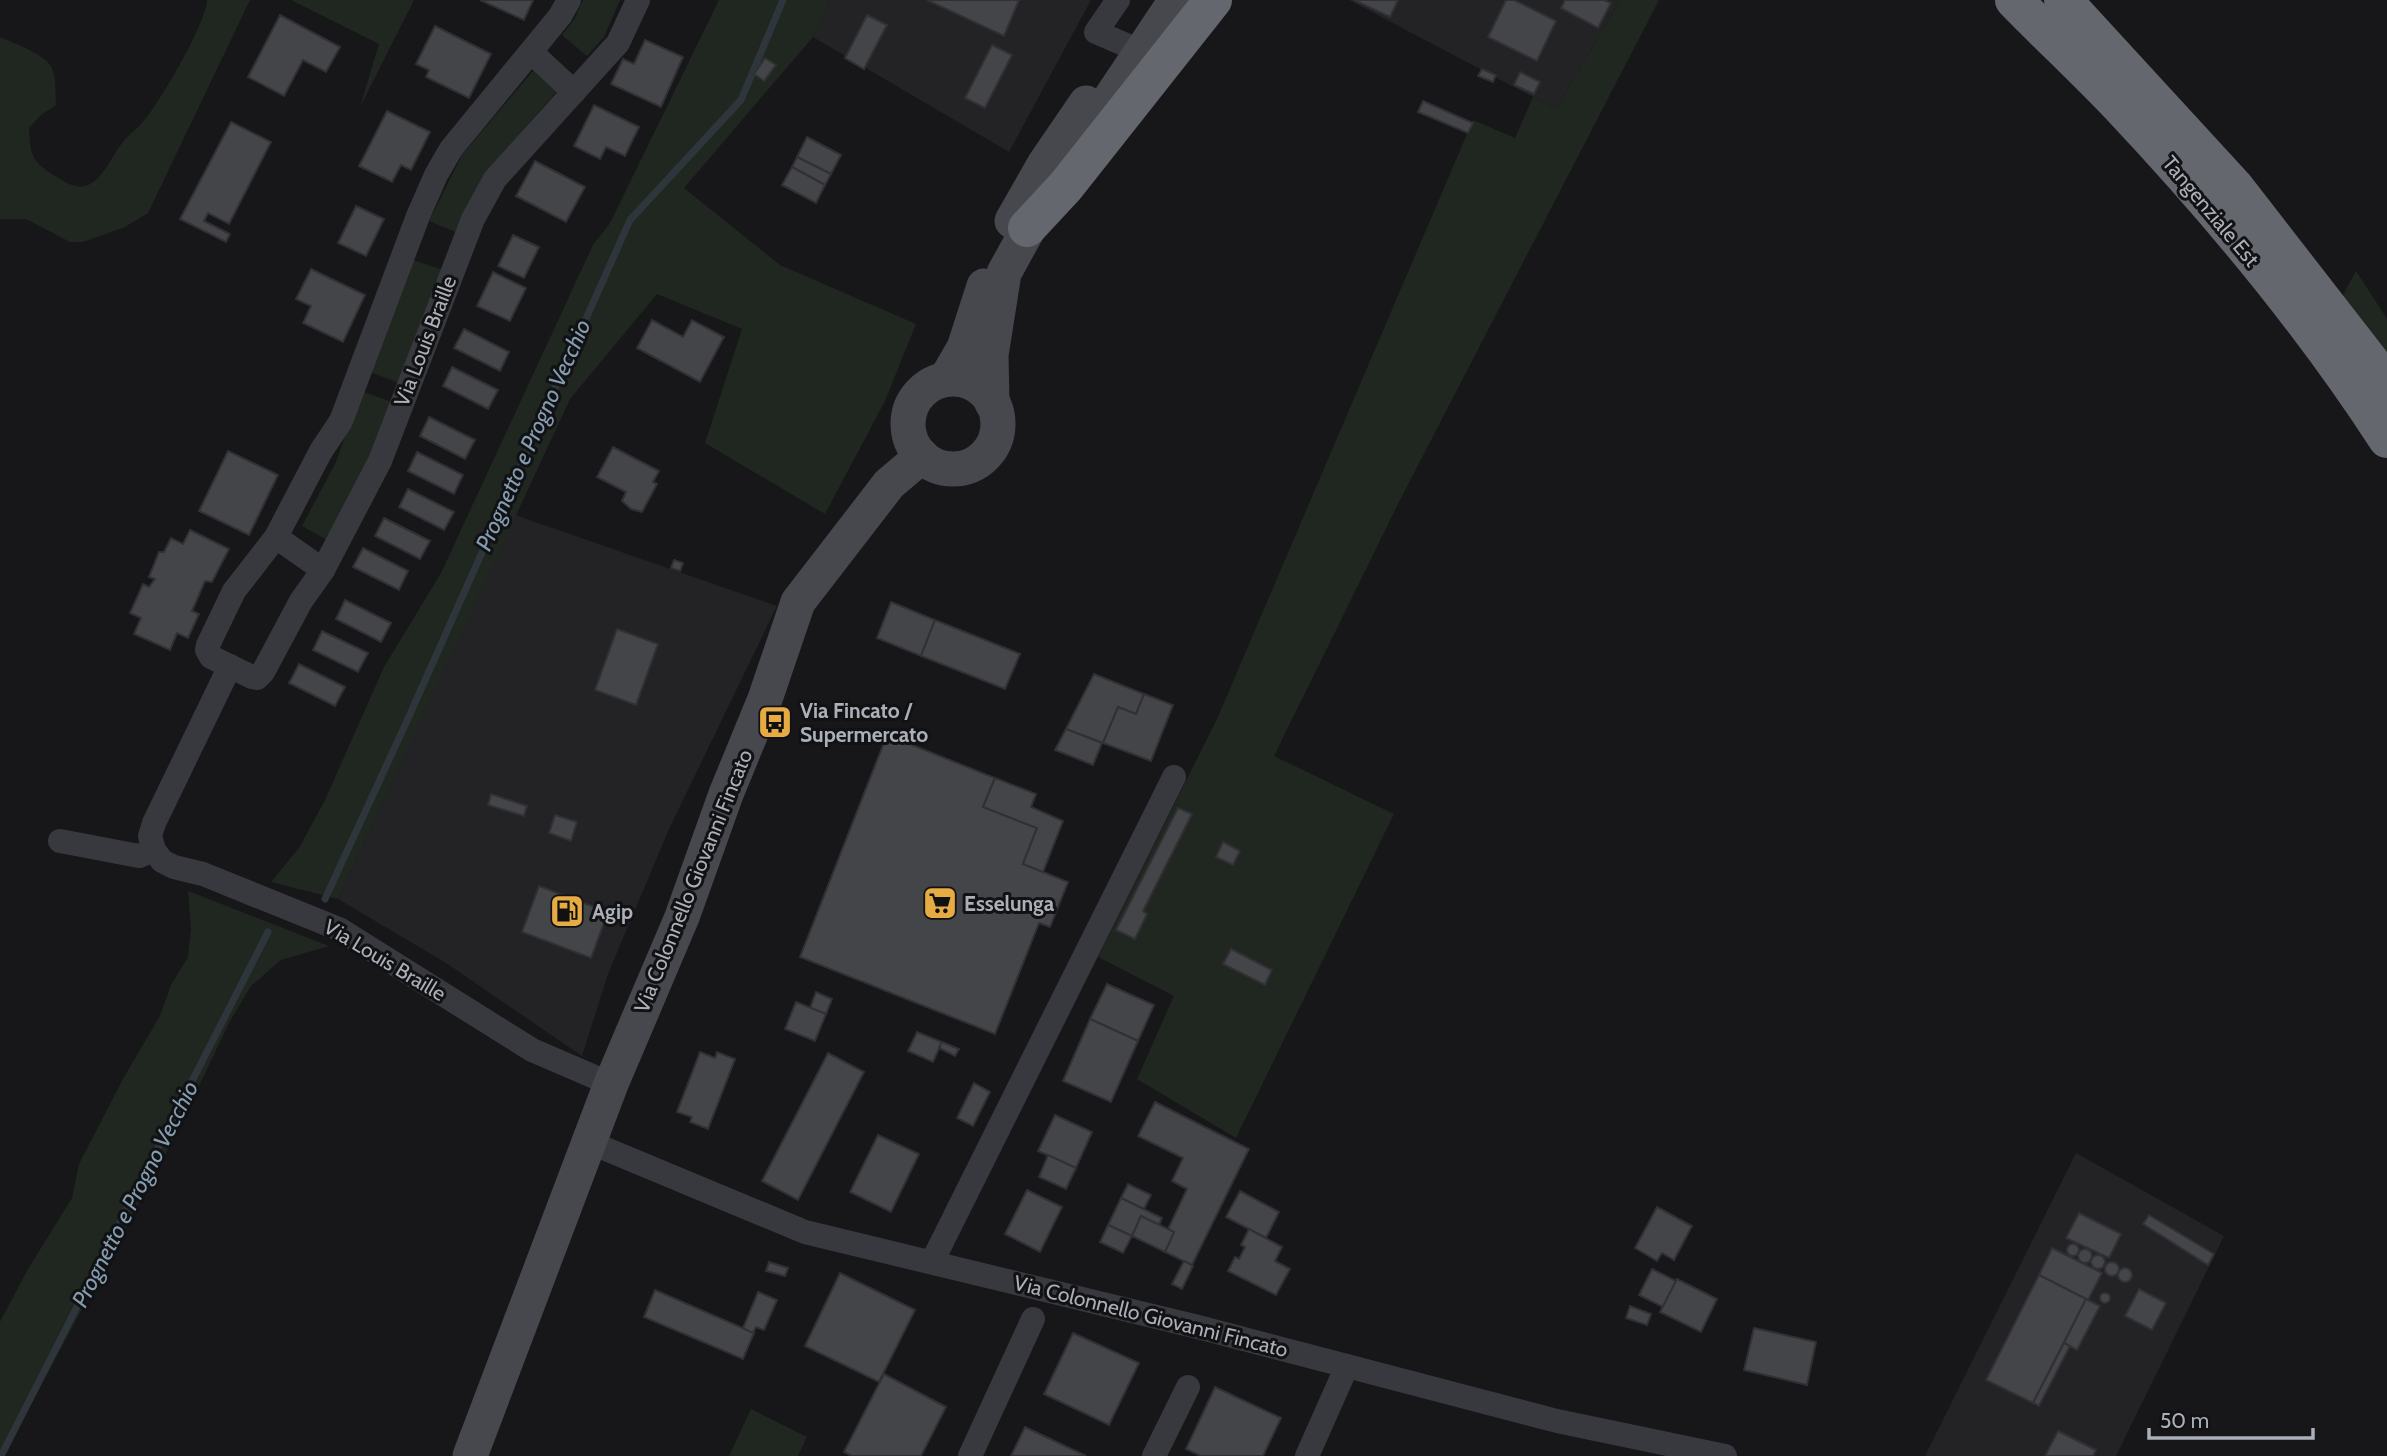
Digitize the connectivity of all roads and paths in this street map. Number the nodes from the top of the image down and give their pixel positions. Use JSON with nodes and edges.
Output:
{"nodes":[{"id":1,"x":569,"y":0,"type":"edge"},
{"id":2,"x":638,"y":0,"type":"edge"},
{"id":3,"x":1118,"y":0,"type":"edge"},
{"id":4,"x":1156,"y":0,"type":"edge"},
{"id":5,"x":1176,"y":0,"type":"edge"},
{"id":6,"x":1213,"y":0,"type":"edge"},
{"id":7,"x":2014,"y":0,"type":"edge"},
{"id":8,"x":2063,"y":0,"type":"edge"},
{"id":9,"x":1126,"y":45,"type":"junction"},
{"id":10,"x":531,"y":52,"type":"junction"},
{"id":11,"x":574,"y":92,"type":"junction"},
{"id":12,"x":1027,"y":228,"type":"junction"},
{"id":13,"x":946,"y":379,"type":"junction"},
{"id":14,"x":2387,"y":389,"type":"edge"},
{"id":15,"x":992,"y":403,"type":"junction"},
{"id":16,"x":2387,"y":439,"type":"edge"},
{"id":17,"x":922,"y":456,"type":"junction"},
{"id":18,"x":276,"y":537,"type":"junction"},
{"id":19,"x":323,"y":570,"type":"junction"},
{"id":20,"x":230,"y":666,"type":"junction"},
{"id":21,"x":1174,"y":777,"type":"dead end"},
{"id":22,"x":60,"y":841,"type":"dead end"},
{"id":23,"x":154,"y":850,"type":"junction"},
{"id":24,"x":611,"y":1084,"type":"junction"},
{"id":25,"x":589,"y":1142,"type":"junction"},
{"id":26,"x":932,"y":1262,"type":"junction"},
{"id":27,"x":1033,"y":1319,"type":"dead end"},
{"id":28,"x":1347,"y":1366,"type":"junction"},
{"id":29,"x":1188,"y":1387,"type":"dead end"},
{"id":30,"x":470,"y":1456,"type":"edge"},
{"id":31,"x":970,"y":1456,"type":"edge"},
{"id":32,"x":1154,"y":1456,"type":"edge"},
{"id":33,"x":1307,"y":1456,"type":"edge"},
{"id":34,"x":1725,"y":1456,"type":"edge"}],
"edges":[{"from":1,"to":10,"type":"street"},
{"from":2,"to":11,"type":"street","name":"Via Louis Braille"},
{"from":3,"to":9,"type":"street"},
{"from":4,"to":9,"type":"main road"},
{"from":5,"to":12,"type":"main road"},
{"from":6,"to":12,"type":"highway"},
{"from":7,"to":16,"type":"highway","name":"Tangenziale Est"},
{"from":8,"to":14,"type":"highway","name":"Tangenziale Est"},
{"from":9,"to":13,"type":"main road"},
{"from":10,"to":11,"type":"street"},
{"from":10,"to":18,"type":"street"},
{"from":11,"to":19,"type":"street","name":"Via Louis Braille"},
{"from":12,"to":15,"type":"main road"},
{"from":13,"to":15,"type":"main road"},
{"from":13,"to":17,"type":"main road"},
{"from":15,"to":17,"type":"main road"},
{"from":17,"to":24,"type":"main road","name":"Via Colonnello Giovanni Fincato"},
{"from":18,"to":19,"type":"street"},
{"from":18,"to":20,"type":"street"},
{"from":19,"to":20,"type":"street","name":"Via Louis Braille"},
{"from":20,"to":23,"type":"street"},
{"from":21,"to":26,"type":"street"},
{"from":22,"to":23,"type":"street"},
{"from":23,"to":24,"type":"street","name":"Via Louis Braille"},
{"from":24,"to":25,"type":"main road","name":"Via Colonnello Giovanni Fincato"},
{"from":25,"to":26,"type":"street","name":"Via Colonnello Giovanni Fincato"},
{"from":25,"to":30,"type":"main road","name":"Via Colonnello Giovanni Fincato"},
{"from":26,"to":28,"type":"street","name":"Via Colonnello Giovanni Fincato"},
{"from":27,"to":31,"type":"street"},
{"from":28,"to":33,"type":"street"},
{"from":28,"to":34,"type":"street","name":"Via Colonnello Giovanni Fincato"},
{"from":29,"to":32,"type":"street"}]}
